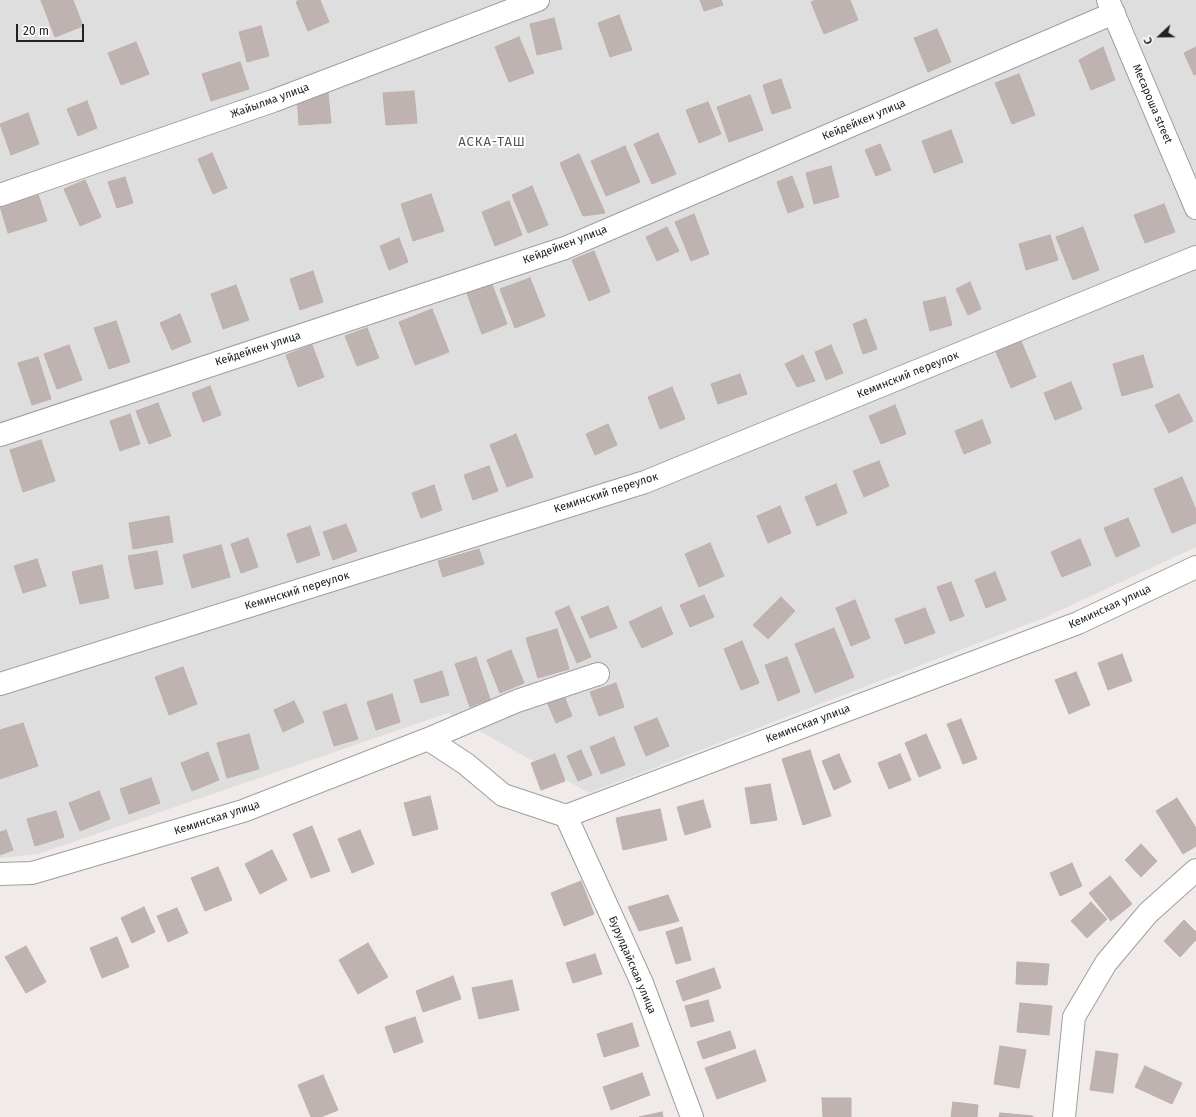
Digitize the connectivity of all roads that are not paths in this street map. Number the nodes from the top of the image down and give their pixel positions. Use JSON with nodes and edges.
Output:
{"nodes":[{"id":1,"x":538,"y":0,"type":"edge"},
{"id":2,"x":1111,"y":6,"type":"edge"},
{"id":3,"x":0,"y":195,"type":"edge"},
{"id":4,"x":1196,"y":208,"type":"edge"},
{"id":5,"x":1196,"y":257,"type":"edge"},
{"id":6,"x":0,"y":435,"type":"edge"},
{"id":7,"x":1196,"y":567,"type":"edge"},
{"id":8,"x":598,"y":674,"type":"dead end"},
{"id":9,"x":0,"y":684,"type":"edge"},
{"id":10,"x":428,"y":739,"type":"junction"},
{"id":11,"x":566,"y":816,"type":"junction"},
{"id":12,"x":1196,"y":870,"type":"edge"},
{"id":13,"x":0,"y":874,"type":"edge"},
{"id":14,"x":692,"y":1117,"type":"edge"},
{"id":15,"x":1064,"y":1117,"type":"edge"}],
"edges":[{"from":1,"to":3,"type":"street","name":"Жайылма улица"},
{"from":2,"to":4,"type":"street","name":"Месароша street"},
{"from":2,"to":6,"type":"street","name":"Кейдейкен улица"},
{"from":5,"to":9,"type":"street","name":"Кеминский переулок"},
{"from":7,"to":11,"type":"street","name":"Кеминская улица"},
{"from":8,"to":10,"type":"street","name":"Кеминская улица"},
{"from":10,"to":11,"type":"street"},
{"from":10,"to":13,"type":"street","name":"Кеминская улица"},
{"from":11,"to":14,"type":"street","name":"Бурулдайская улица"},
{"from":12,"to":15,"type":"street"}]}
